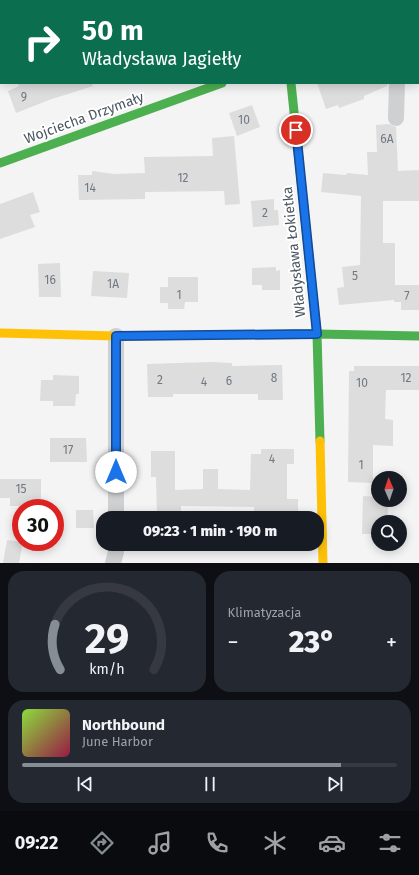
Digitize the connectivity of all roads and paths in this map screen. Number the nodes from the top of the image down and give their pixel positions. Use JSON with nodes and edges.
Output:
{"nodes":[{"id":1,"x":219,"y":84,"type":"edge"},
{"id":2,"x":290,"y":84,"type":"edge"},
{"id":3,"x":397,"y":84,"type":"edge"},
{"id":4,"x":396,"y":118,"type":"dead end"},
{"id":5,"x":0,"y":163,"type":"edge"},
{"id":6,"x":0,"y":333,"type":"edge"},
{"id":7,"x":317,"y":334,"type":"junction"},
{"id":8,"x":116,"y":336,"type":"junction"},
{"id":9,"x":419,"y":336,"type":"edge"},
{"id":10,"x":116,"y":511,"type":"edge"},
{"id":11,"x":116,"y":551,"type":"edge"},
{"id":12,"x":113,"y":563,"type":"edge"},
{"id":13,"x":323,"y":563,"type":"edge"}],
"edges":[{"from":1,"to":5,"type":"street","name":"Wojciecha Drzymały"},
{"from":2,"to":7,"type":"street","name":"Władysława Łokietka"},
{"from":3,"to":4,"type":"street"},
{"from":6,"to":8,"type":"street"},
{"from":7,"to":8,"type":"street"},
{"from":7,"to":9,"type":"street"},
{"from":7,"to":13,"type":"street","name":"Władysława Łokietka"},
{"from":8,"to":10,"type":"street"},
{"from":11,"to":12,"type":"street"}]}
